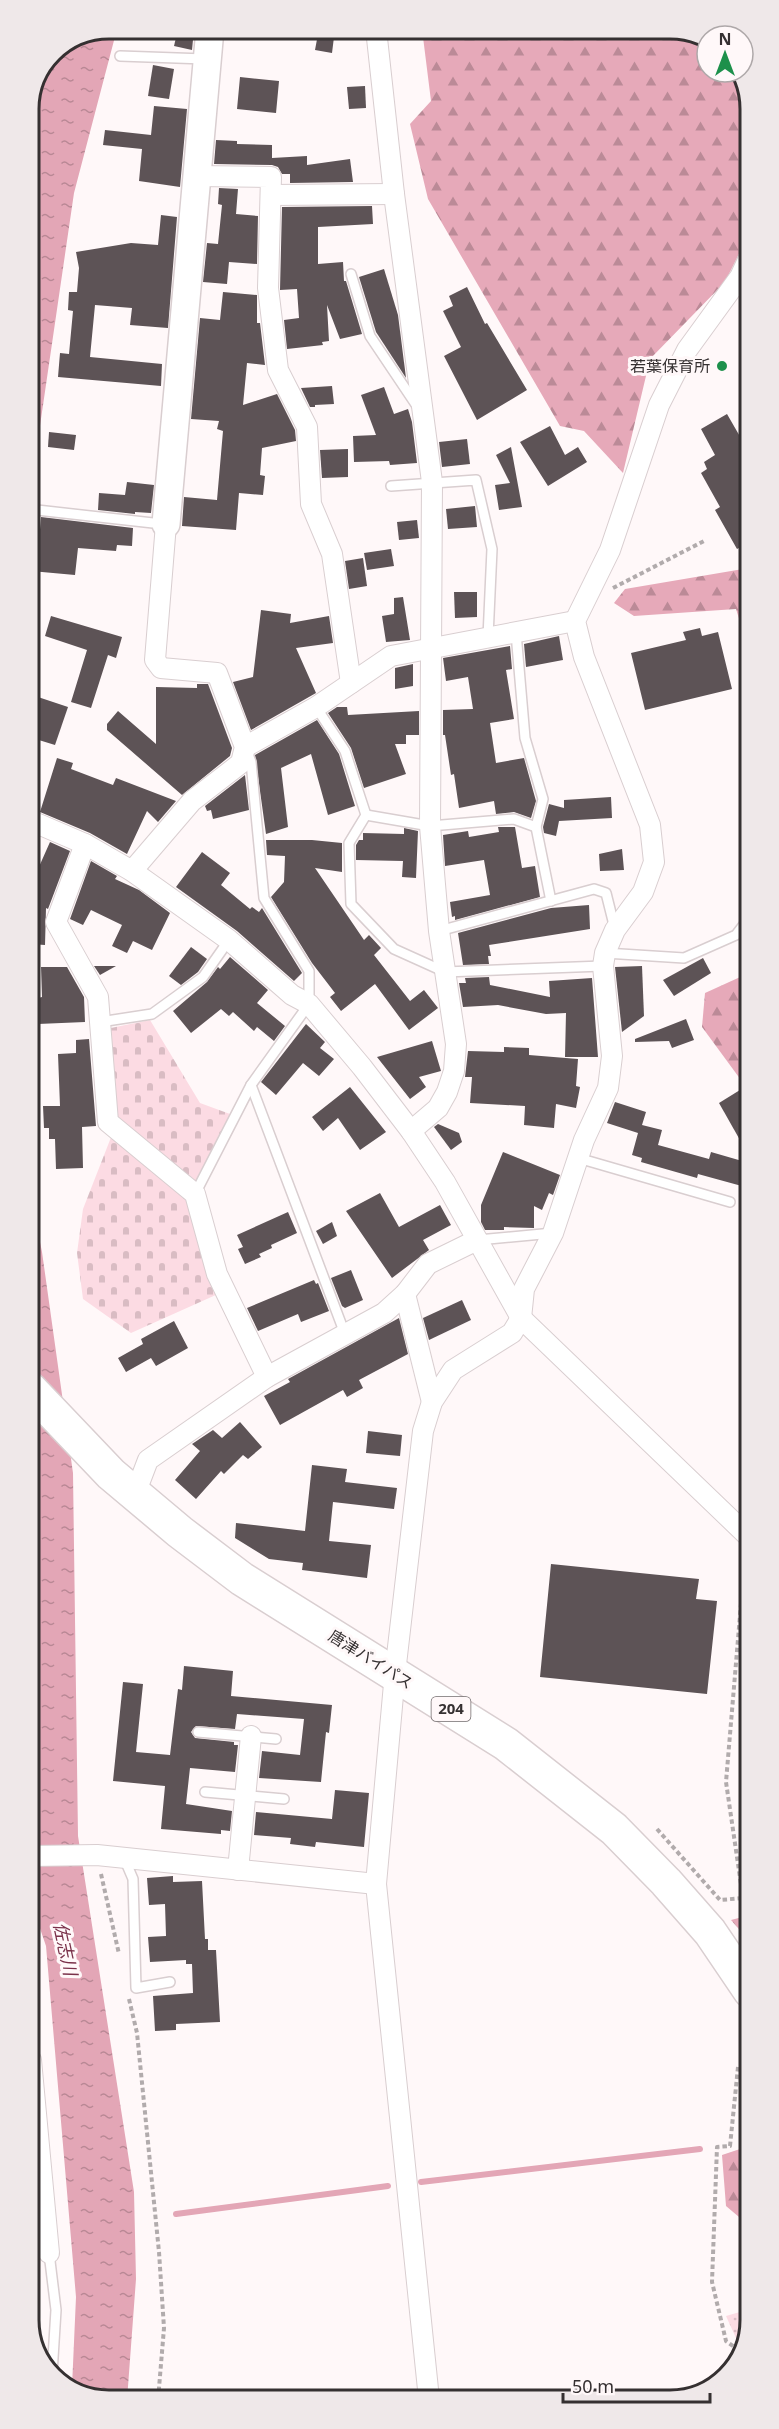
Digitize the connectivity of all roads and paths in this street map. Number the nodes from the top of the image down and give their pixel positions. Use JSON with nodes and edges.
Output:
{"nodes":[{"id":1,"x":209,"y":39,"type":"edge"},
{"id":2,"x":377,"y":39,"type":"edge"},
{"id":3,"x":120,"y":56,"type":"dead end"},
{"id":4,"x":206,"y":59,"type":"junction"},
{"id":5,"x":196,"y":176,"type":"junction"},
{"id":6,"x":394,"y":194,"type":"junction"},
{"id":7,"x":271,"y":195,"type":"junction"},
{"id":8,"x":351,"y":274,"type":"dead end"},
{"id":9,"x":740,"y":277,"type":"edge"},
{"id":10,"x":425,"y":415,"type":"junction"},
{"id":11,"x":432,"y":482,"type":"junction"},
{"id":12,"x":391,"y":486,"type":"dead end"},
{"id":13,"x":39,"y":510,"type":"edge"},
{"id":14,"x":166,"y":524,"type":"junction"},
{"id":15,"x":704,"y":541,"type":"dead end"},
{"id":16,"x":585,"y":602,"type":"junction"},
{"id":17,"x":575,"y":621,"type":"junction"},
{"id":18,"x":516,"y":633,"type":"junction"},
{"id":19,"x":488,"y":637,"type":"junction"},
{"id":20,"x":431,"y":648,"type":"junction"},
{"id":21,"x":351,"y":683,"type":"junction"},
{"id":22,"x":316,"y":707,"type":"junction"},
{"id":23,"x":245,"y":747,"type":"junction"},
{"id":24,"x":366,"y":815,"type":"junction"},
{"id":25,"x":39,"y":824,"type":"edge"},
{"id":26,"x":430,"y":826,"type":"junction"},
{"id":27,"x":536,"y":827,"type":"junction"},
{"id":28,"x":85,"y":844,"type":"junction"},
{"id":29,"x":132,"y":871,"type":"junction"},
{"id":30,"x":551,"y":901,"type":"junction"},
{"id":31,"x":615,"y":930,"type":"junction"},
{"id":32,"x":740,"y":930,"type":"edge"},
{"id":33,"x":439,"y":931,"type":"junction"},
{"id":34,"x":228,"y":940,"type":"junction"},
{"id":35,"x":604,"y":959,"type":"junction"},
{"id":36,"x":445,"y":972,"type":"junction"},
{"id":37,"x":309,"y":1004,"type":"junction"},
{"id":38,"x":100,"y":1022,"type":"junction"},
{"id":39,"x":251,"y":1085,"type":"junction"},
{"id":40,"x":411,"y":1131,"type":"junction"},
{"id":41,"x":578,"y":1158,"type":"junction"},
{"id":42,"x":195,"y":1194,"type":"junction"},
{"id":43,"x":730,"y":1202,"type":"dead end"},
{"id":44,"x":553,"y":1233,"type":"junction"},
{"id":45,"x":477,"y":1240,"type":"junction"},
{"id":46,"x":405,"y":1294,"type":"junction"},
{"id":47,"x":521,"y":1318,"type":"junction"},
{"id":48,"x":345,"y":1334,"type":"junction"},
{"id":49,"x":267,"y":1377,"type":"junction"},
{"id":50,"x":39,"y":1398,"type":"edge"},
{"id":51,"x":432,"y":1402,"type":"junction"},
{"id":52,"x":123,"y":1484,"type":"junction"},
{"id":53,"x":740,"y":1529,"type":"edge"},
{"id":54,"x":740,"y":1626,"type":"edge"},
{"id":55,"x":395,"y":1673,"type":"junction"},
{"id":56,"x":198,"y":1732,"type":"dead end"},
{"id":57,"x":251,"y":1737,"type":"junction"},
{"id":58,"x":276,"y":1739,"type":"dead end"},
{"id":59,"x":205,"y":1792,"type":"dead end"},
{"id":60,"x":246,"y":1795,"type":"junction"},
{"id":61,"x":284,"y":1799,"type":"dead end"},
{"id":62,"x":657,"y":1829,"type":"dead end"},
{"id":63,"x":97,"y":1855,"type":"junction"},
{"id":64,"x":39,"y":1856,"type":"edge"},
{"id":65,"x":124,"y":1858,"type":"junction"},
{"id":66,"x":238,"y":1870,"type":"junction"},
{"id":67,"x":740,"y":1878,"type":"edge"},
{"id":68,"x":376,"y":1884,"type":"junction"},
{"id":69,"x":740,"y":1898,"type":"edge"},
{"id":70,"x":120,"y":1955,"type":"dead end"},
{"id":71,"x":740,"y":1976,"type":"edge"},
{"id":72,"x":170,"y":1982,"type":"dead end"},
{"id":73,"x":127,"y":1988,"type":"dead end"},
{"id":74,"x":738,"y":2067,"type":"dead end"},
{"id":75,"x":39,"y":2184,"type":"edge"},
{"id":76,"x":49,"y":2253,"type":"joint"},
{"id":77,"x":735,"y":2346,"type":"edge"},
{"id":78,"x":53,"y":2361,"type":"edge"},
{"id":79,"x":159,"y":2390,"type":"edge"},
{"id":80,"x":428,"y":2390,"type":"edge"}],
"edges":[{"from":1,"to":4,"type":"street"},
{"from":2,"to":6,"type":"street"},
{"from":3,"to":4,"type":"lane"},
{"from":4,"to":5,"type":"street"},
{"from":5,"to":7,"type":"street"},
{"from":5,"to":14,"type":"street"},
{"from":6,"to":7,"type":"street"},
{"from":6,"to":10,"type":"street"},
{"from":7,"to":21,"type":"street"},
{"from":8,"to":10,"type":"lane"},
{"from":9,"to":16,"type":"street"},
{"from":10,"to":11,"type":"street"},
{"from":11,"to":12,"type":"lane"},
{"from":11,"to":19,"type":"lane"},
{"from":11,"to":20,"type":"street"},
{"from":13,"to":14,"type":"lane"},
{"from":14,"to":23,"type":"street"},
{"from":15,"to":16,"type":"path"},
{"from":16,"to":17,"type":"street"},
{"from":17,"to":18,"type":"street"},
{"from":17,"to":31,"type":"street"},
{"from":18,"to":19,"type":"street"},
{"from":18,"to":27,"type":"lane"},
{"from":19,"to":20,"type":"street"},
{"from":20,"to":21,"type":"street"},
{"from":20,"to":26,"type":"street"},
{"from":21,"to":22,"type":"street"},
{"from":22,"to":23,"type":"street"},
{"from":22,"to":24,"type":"lane"},
{"from":23,"to":29,"type":"street"},
{"from":23,"to":37,"type":"lane"},
{"from":24,"to":26,"type":"lane"},
{"from":24,"to":36,"type":"lane"},
{"from":25,"to":28,"type":"street"},
{"from":26,"to":27,"type":"lane"},
{"from":26,"to":33,"type":"street"},
{"from":27,"to":30,"type":"lane"},
{"from":28,"to":29,"type":"street"},
{"from":28,"to":38,"type":"street"},
{"from":29,"to":34,"type":"street"},
{"from":30,"to":31,"type":"lane"},
{"from":30,"to":33,"type":"lane"},
{"from":31,"to":35,"type":"street"},
{"from":32,"to":35,"type":"lane"},
{"from":33,"to":36,"type":"street"},
{"from":34,"to":37,"type":"street"},
{"from":34,"to":38,"type":"lane"},
{"from":35,"to":36,"type":"lane"},
{"from":35,"to":41,"type":"street"},
{"from":36,"to":40,"type":"street"},
{"from":37,"to":39,"type":"lane"},
{"from":37,"to":40,"type":"street"},
{"from":38,"to":42,"type":"street"},
{"from":39,"to":42,"type":"lane"},
{"from":39,"to":48,"type":"lane"},
{"from":40,"to":45,"type":"street"},
{"from":41,"to":43,"type":"lane"},
{"from":41,"to":44,"type":"street"},
{"from":42,"to":49,"type":"street"},
{"from":44,"to":45,"type":"lane"},
{"from":44,"to":47,"type":"street"},
{"from":45,"to":46,"type":"street"},
{"from":45,"to":47,"type":"street"},
{"from":46,"to":48,"type":"street"},
{"from":46,"to":51,"type":"street"},
{"from":47,"to":51,"type":"street"},
{"from":47,"to":53,"type":"street"},
{"from":48,"to":49,"type":"street"},
{"from":49,"to":52,"type":"street"},
{"from":50,"to":52,"type":"highway","name":"唐津バイパス","number":"204"},
{"from":51,"to":55,"type":"street"},
{"from":52,"to":55,"type":"highway","name":"唐津バイパス","number":"204"},
{"from":54,"to":67,"type":"path"},
{"from":55,"to":68,"type":"street"},
{"from":55,"to":71,"type":"highway","name":"唐津バイパス","number":"204"},
{"from":56,"to":57,"type":"lane"},
{"from":57,"to":58,"type":"lane"},
{"from":57,"to":60,"type":"street"},
{"from":59,"to":60,"type":"lane"},
{"from":60,"to":61,"type":"lane"},
{"from":60,"to":66,"type":"street"},
{"from":62,"to":69,"type":"path"},
{"from":63,"to":64,"type":"street"},
{"from":63,"to":65,"type":"street"},
{"from":63,"to":70,"type":"path"},
{"from":65,"to":66,"type":"street"},
{"from":65,"to":72,"type":"lane"},
{"from":66,"to":68,"type":"street"},
{"from":68,"to":80,"type":"street"},
{"from":73,"to":79,"type":"path"},
{"from":74,"to":77,"type":"path"},
{"from":75,"to":76,"type":"street"},
{"from":76,"to":78,"type":"lane"}]}
